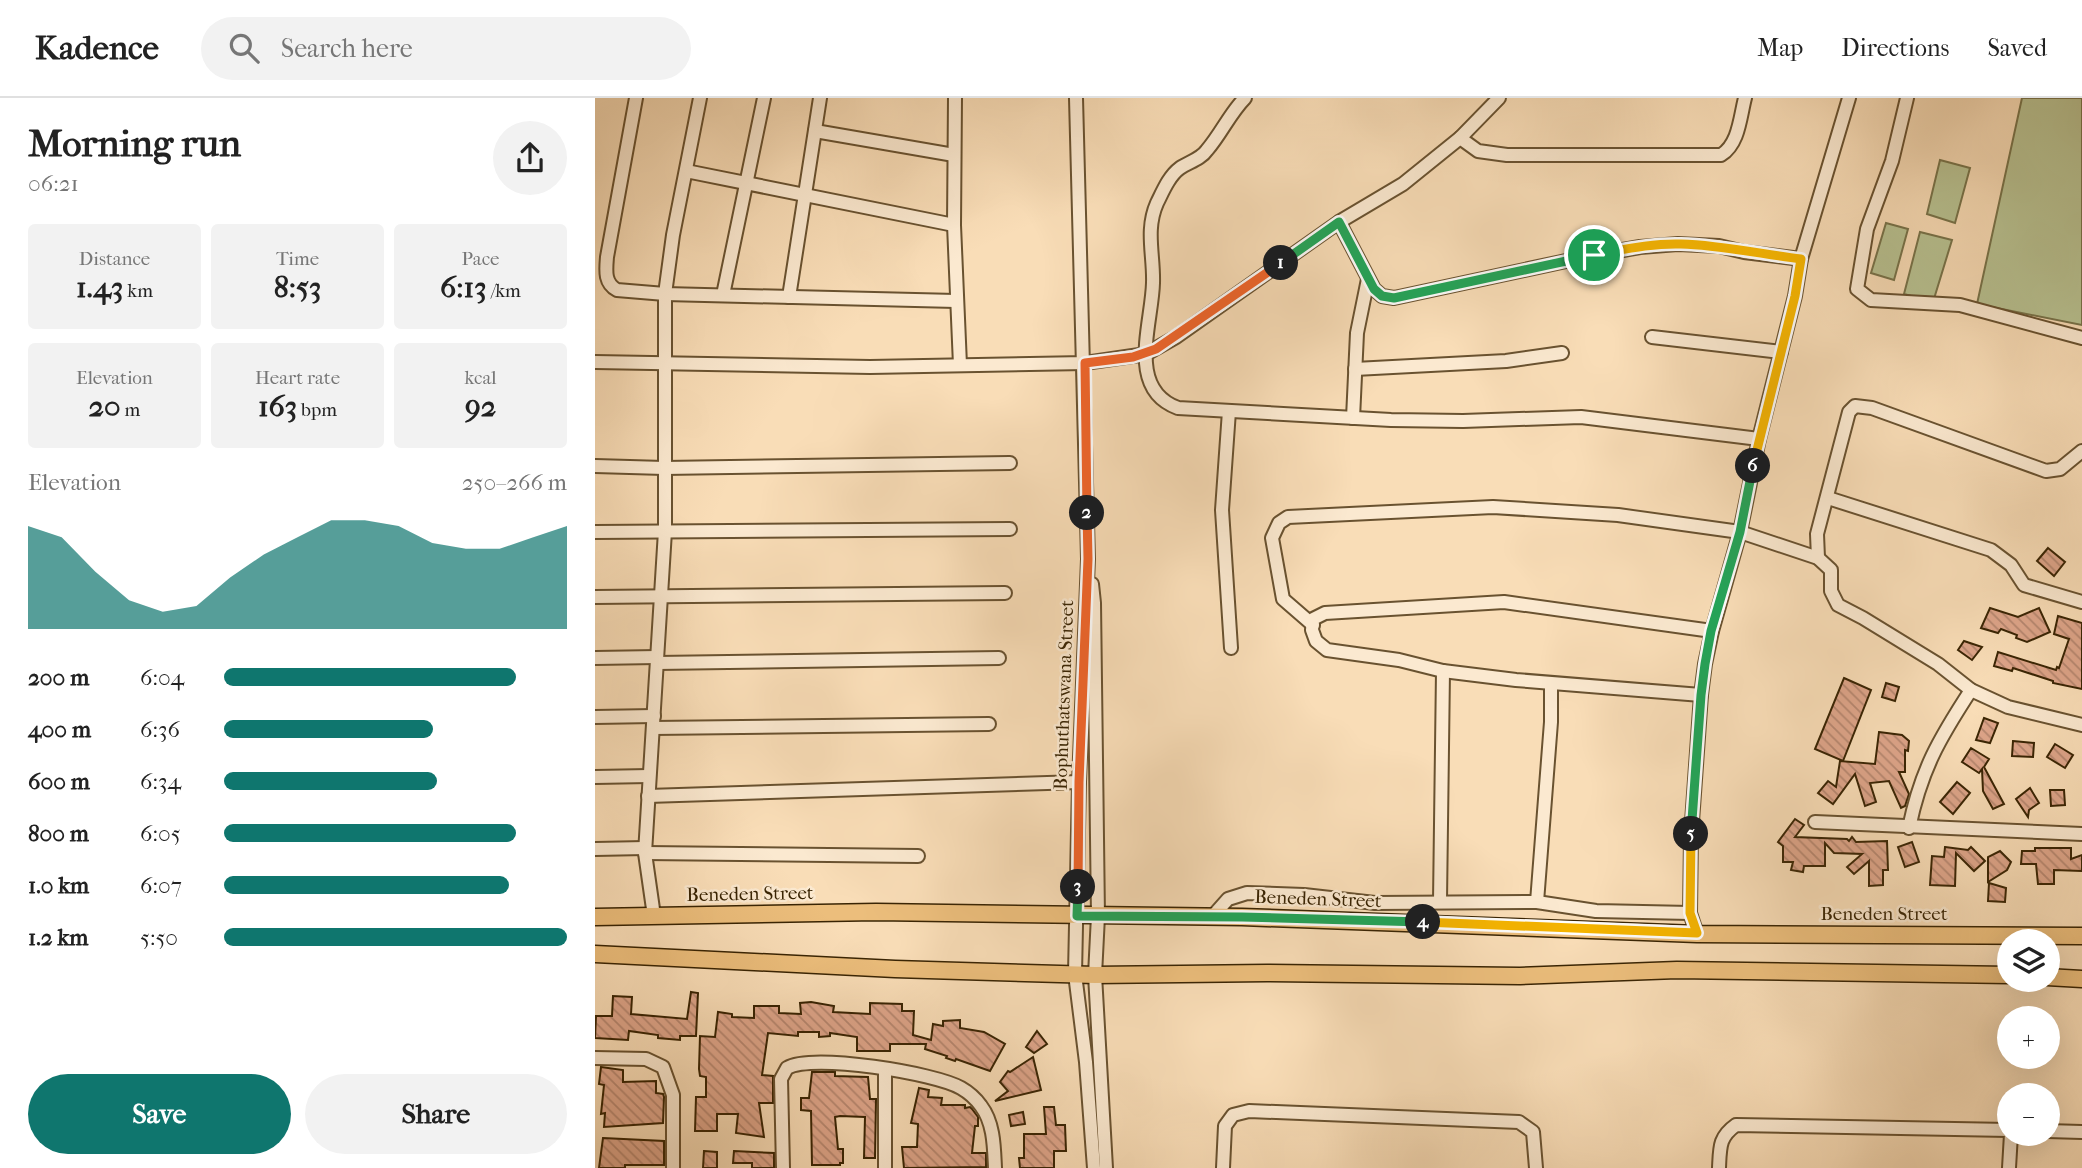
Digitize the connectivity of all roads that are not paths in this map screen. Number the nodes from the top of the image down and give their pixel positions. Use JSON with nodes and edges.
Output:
{"nodes":[{"id":1,"x":636,"y":98,"type":"edge"},
{"id":2,"x":699,"y":98,"type":"edge"},
{"id":3,"x":764,"y":98,"type":"edge"},
{"id":4,"x":820,"y":98,"type":"edge"},
{"id":5,"x":955,"y":98,"type":"edge"},
{"id":6,"x":1076,"y":98,"type":"edge"},
{"id":7,"x":1245,"y":98,"type":"edge"},
{"id":8,"x":1499,"y":98,"type":"edge"},
{"id":9,"x":1745,"y":98,"type":"edge"},
{"id":10,"x":1849,"y":98,"type":"edge"},
{"id":11,"x":1907,"y":98,"type":"edge"},
{"id":12,"x":815,"y":131,"type":"junction"},
{"id":13,"x":1460,"y":138,"type":"junction"},
{"id":14,"x":954,"y":155,"type":"junction"},
{"id":15,"x":686,"y":171,"type":"junction"},
{"id":16,"x":746,"y":183,"type":"junction"},
{"id":17,"x":804,"y":194,"type":"junction"},
{"id":18,"x":1339,"y":222,"type":"junction"},
{"id":19,"x":954,"y":225,"type":"junction"},
{"id":20,"x":1801,"y":259,"type":"junction"},
{"id":21,"x":1368,"y":279,"type":"junction"},
{"id":22,"x":665,"y":294,"type":"junction"},
{"id":23,"x":723,"y":295,"type":"junction"},
{"id":24,"x":789,"y":297,"type":"junction"},
{"id":25,"x":956,"y":301,"type":"junction"},
{"id":26,"x":1652,"y":337,"type":"dead end"},
{"id":27,"x":2082,"y":338,"type":"edge"},
{"id":28,"x":1781,"y":352,"type":"junction"},
{"id":29,"x":1562,"y":353,"type":"dead end"},
{"id":30,"x":1146,"y":354,"type":"junction"},
{"id":31,"x":595,"y":362,"type":"edge"},
{"id":32,"x":663,"y":363,"type":"junction"},
{"id":33,"x":1085,"y":363,"type":"junction"},
{"id":34,"x":960,"y":365,"type":"junction"},
{"id":35,"x":1355,"y":369,"type":"junction"},
{"id":36,"x":1229,"y":411,"type":"junction"},
{"id":37,"x":1353,"y":418,"type":"junction"},
{"id":38,"x":1759,"y":439,"type":"junction"},
{"id":39,"x":2082,"y":451,"type":"edge"},
{"id":40,"x":1010,"y":463,"type":"dead end"},
{"id":41,"x":595,"y":467,"type":"edge"},
{"id":42,"x":664,"y":468,"type":"junction"},
{"id":43,"x":1828,"y":498,"type":"junction"},
{"id":44,"x":1010,"y":529,"type":"dead end"},
{"id":45,"x":665,"y":531,"type":"junction"},
{"id":46,"x":595,"y":532,"type":"edge"},
{"id":47,"x":1740,"y":532,"type":"junction"},
{"id":48,"x":1818,"y":558,"type":"junction"},
{"id":49,"x":1088,"y":559,"type":"junction"},
{"id":50,"x":1005,"y":593,"type":"dead end"},
{"id":51,"x":661,"y":596,"type":"junction"},
{"id":52,"x":595,"y":597,"type":"edge"},
{"id":53,"x":2082,"y":602,"type":"edge"},
{"id":54,"x":1313,"y":625,"type":"junction"},
{"id":55,"x":1711,"y":631,"type":"junction"},
{"id":56,"x":1231,"y":648,"type":"dead end"},
{"id":57,"x":595,"y":658,"type":"edge"},
{"id":58,"x":999,"y":658,"type":"dead end"},
{"id":59,"x":657,"y":660,"type":"junction"},
{"id":60,"x":1443,"y":671,"type":"junction"},
{"id":61,"x":1551,"y":684,"type":"junction"},
{"id":62,"x":1971,"y":690,"type":"junction"},
{"id":63,"x":1701,"y":695,"type":"junction"},
{"id":64,"x":595,"y":717,"type":"edge"},
{"id":65,"x":654,"y":722,"type":"junction"},
{"id":66,"x":989,"y":724,"type":"dead end"},
{"id":67,"x":2082,"y":724,"type":"edge"},
{"id":68,"x":649,"y":776,"type":"junction"},
{"id":69,"x":595,"y":777,"type":"edge"},
{"id":70,"x":1079,"y":782,"type":"junction"},
{"id":71,"x":648,"y":796,"type":"junction"},
{"id":72,"x":1815,"y":822,"type":"dead end"},
{"id":73,"x":1909,"y":828,"type":"junction"},
{"id":74,"x":2082,"y":834,"type":"edge"},
{"id":75,"x":595,"y":849,"type":"edge"},
{"id":76,"x":645,"y":850,"type":"junction"},
{"id":77,"x":918,"y":856,"type":"dead end"},
{"id":78,"x":1440,"y":901,"type":"junction"},
{"id":79,"x":1537,"y":902,"type":"junction"},
{"id":80,"x":1690,"y":913,"type":"junction"},
{"id":81,"x":654,"y":916,"type":"junction"},
{"id":82,"x":1077,"y":916,"type":"junction"},
{"id":83,"x":1098,"y":916,"type":"junction"},
{"id":84,"x":1212,"y":916,"type":"junction"},
{"id":85,"x":595,"y":917,"type":"edge"},
{"id":86,"x":1697,"y":933,"type":"junction"},
{"id":87,"x":2082,"y":936,"type":"edge"},
{"id":88,"x":595,"y":954,"type":"edge"},
{"id":89,"x":1076,"y":974,"type":"junction"},
{"id":90,"x":1095,"y":975,"type":"junction"},
{"id":91,"x":1997,"y":975,"type":"edge"},
{"id":92,"x":2060,"y":978,"type":"edge"},
{"id":93,"x":2082,"y":979,"type":"edge"},
{"id":94,"x":595,"y":1058,"type":"edge"},
{"id":95,"x":885,"y":1069,"type":"junction"},
{"id":96,"x":2060,"y":1131,"type":"edge"},
{"id":97,"x":1997,"y":1132,"type":"edge"},
{"id":98,"x":2082,"y":1132,"type":"edge"},
{"id":99,"x":2010,"y":1146,"type":"edge"},
{"id":100,"x":673,"y":1168,"type":"edge"},
{"id":101,"x":783,"y":1168,"type":"edge"},
{"id":102,"x":885,"y":1168,"type":"edge"},
{"id":103,"x":995,"y":1168,"type":"edge"},
{"id":104,"x":1094,"y":1168,"type":"edge"},
{"id":105,"x":1106,"y":1168,"type":"edge"},
{"id":106,"x":1223,"y":1168,"type":"edge"},
{"id":107,"x":1536,"y":1168,"type":"edge"},
{"id":108,"x":1719,"y":1168,"type":"edge"},
{"id":109,"x":2009,"y":1168,"type":"edge"}],
"edges":[{"from":1,"to":22,"type":"street"},
{"from":2,"to":15,"type":"street"},
{"from":3,"to":16,"type":"street"},
{"from":4,"to":12,"type":"street"},
{"from":5,"to":14,"type":"street"},
{"from":6,"to":33,"type":"street","name":"Bophuthatswana Street"},
{"from":7,"to":30,"type":"street"},
{"from":8,"to":13,"type":"street"},
{"from":9,"to":13,"type":"street"},
{"from":10,"to":20,"type":"street"},
{"from":11,"to":27,"type":"street"},
{"from":12,"to":14,"type":"street"},
{"from":12,"to":17,"type":"street"},
{"from":13,"to":18,"type":"street"},
{"from":14,"to":19,"type":"street"},
{"from":15,"to":16,"type":"street"},
{"from":15,"to":22,"type":"street"},
{"from":16,"to":17,"type":"street"},
{"from":16,"to":23,"type":"street"},
{"from":17,"to":19,"type":"street"},
{"from":17,"to":24,"type":"street"},
{"from":18,"to":21,"type":"street"},
{"from":18,"to":30,"type":"street"},
{"from":19,"to":25,"type":"street"},
{"from":20,"to":21,"type":"street"},
{"from":20,"to":28,"type":"street"},
{"from":21,"to":35,"type":"street"},
{"from":22,"to":23,"type":"street"},
{"from":22,"to":32,"type":"street"},
{"from":23,"to":24,"type":"street"},
{"from":24,"to":25,"type":"street"},
{"from":25,"to":34,"type":"street"},
{"from":26,"to":28,"type":"street"},
{"from":28,"to":38,"type":"street"},
{"from":29,"to":35,"type":"street"},
{"from":30,"to":33,"type":"street"},
{"from":30,"to":36,"type":"street"},
{"from":31,"to":32,"type":"street"},
{"from":32,"to":34,"type":"street"},
{"from":32,"to":42,"type":"street"},
{"from":33,"to":34,"type":"street"},
{"from":33,"to":49,"type":"street","name":"Bophuthatswana Street"},
{"from":35,"to":37,"type":"street"},
{"from":36,"to":37,"type":"street"},
{"from":36,"to":56,"type":"street"},
{"from":37,"to":38,"type":"street"},
{"from":38,"to":47,"type":"street"},
{"from":39,"to":43,"type":"street"},
{"from":40,"to":42,"type":"street"},
{"from":41,"to":42,"type":"street"},
{"from":42,"to":45,"type":"street"},
{"from":43,"to":48,"type":"street"},
{"from":43,"to":53,"type":"street"},
{"from":44,"to":45,"type":"street"},
{"from":45,"to":46,"type":"street"},
{"from":45,"to":51,"type":"street"},
{"from":47,"to":48,"type":"street"},
{"from":47,"to":54,"type":"street"},
{"from":47,"to":55,"type":"street"},
{"from":48,"to":62,"type":"street"},
{"from":49,"to":70,"type":"street","name":"Bophuthatswana Street"},
{"from":49,"to":83,"type":"street","name":"Bophuthatswana Street"},
{"from":50,"to":51,"type":"street"},
{"from":51,"to":52,"type":"street"},
{"from":51,"to":59,"type":"street"},
{"from":54,"to":55,"type":"street"},
{"from":54,"to":60,"type":"street"},
{"from":55,"to":63,"type":"street"},
{"from":57,"to":59,"type":"street"},
{"from":58,"to":59,"type":"street"},
{"from":59,"to":65,"type":"street"},
{"from":60,"to":61,"type":"street"},
{"from":60,"to":78,"type":"street"},
{"from":61,"to":63,"type":"street"},
{"from":61,"to":79,"type":"street"},
{"from":62,"to":67,"type":"street"},
{"from":62,"to":73,"type":"street"},
{"from":63,"to":80,"type":"street"},
{"from":64,"to":65,"type":"street"},
{"from":65,"to":66,"type":"street"},
{"from":65,"to":68,"type":"street"},
{"from":68,"to":69,"type":"street"},
{"from":68,"to":71,"type":"street"},
{"from":70,"to":71,"type":"street"},
{"from":70,"to":82,"type":"street","name":"Bophuthatswana Street"},
{"from":71,"to":76,"type":"street"},
{"from":72,"to":73,"type":"street"},
{"from":73,"to":74,"type":"street"},
{"from":75,"to":76,"type":"street"},
{"from":76,"to":77,"type":"street"},
{"from":76,"to":81,"type":"street"},
{"from":78,"to":79,"type":"street"},
{"from":78,"to":84,"type":"street"},
{"from":79,"to":80,"type":"street"},
{"from":80,"to":86,"type":"street"},
{"from":81,"to":82,"type":"main road","name":"Beneden Street"},
{"from":81,"to":85,"type":"main road","name":"Beneden Street"},
{"from":82,"to":83,"type":"main road","name":"Beneden Street"},
{"from":82,"to":89,"type":"street","name":"Bophuthatswana Street"},
{"from":83,"to":84,"type":"main road","name":"Beneden Street"},
{"from":83,"to":90,"type":"street","name":"Bophuthatswana Street"},
{"from":84,"to":86,"type":"main road","name":"Beneden Street"},
{"from":86,"to":87,"type":"main road","name":"Beneden Street"},
{"from":88,"to":89,"type":"main road"},
{"from":89,"to":90,"type":"main road"},
{"from":89,"to":104,"type":"street","name":"Bophuthatswana Street"},
{"from":90,"to":91,"type":"main road"},
{"from":90,"to":105,"type":"street","name":"Bophuthatswana Street"},
{"from":92,"to":93,"type":"main road"},
{"from":94,"to":100,"type":"street"},
{"from":95,"to":101,"type":"street"},
{"from":95,"to":102,"type":"street"},
{"from":95,"to":103,"type":"street"},
{"from":96,"to":98,"type":"street"},
{"from":97,"to":108,"type":"street"},
{"from":99,"to":109,"type":"street"},
{"from":106,"to":107,"type":"street"}]}
